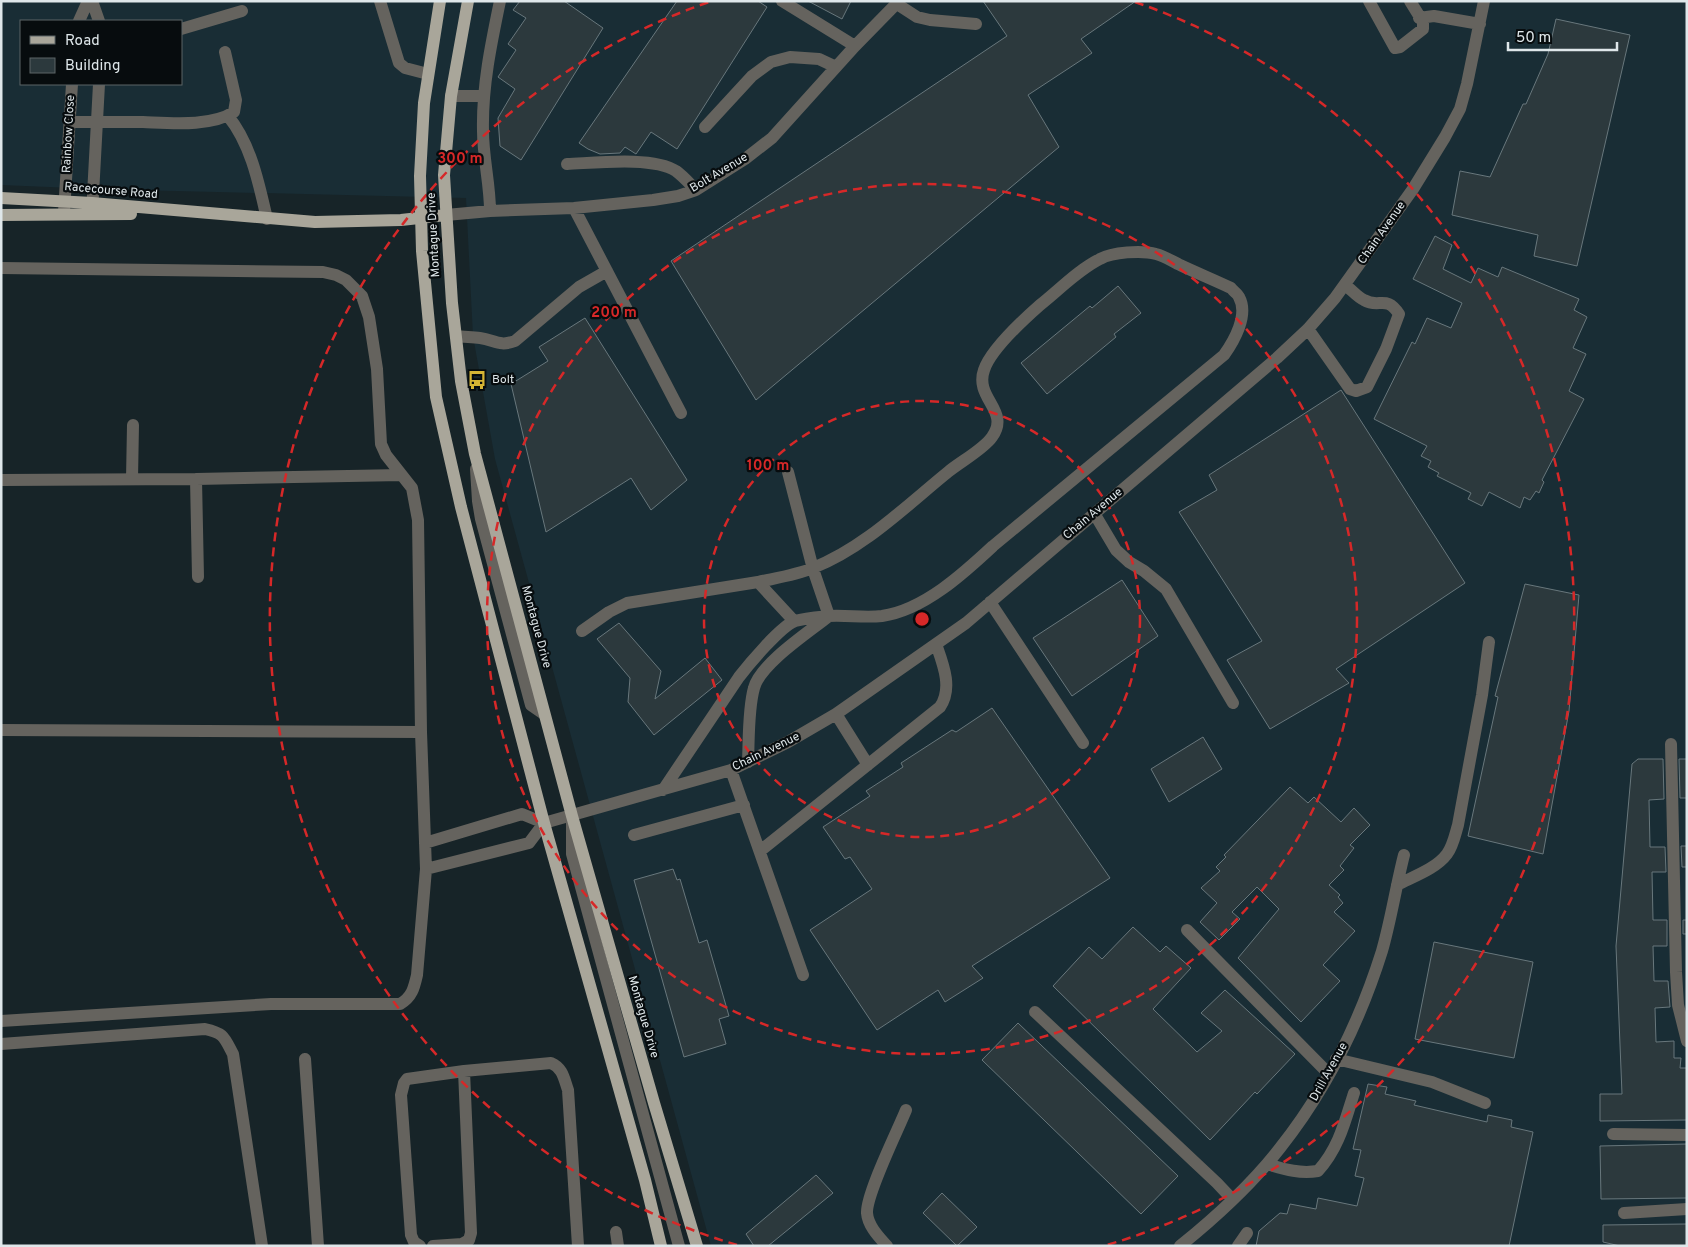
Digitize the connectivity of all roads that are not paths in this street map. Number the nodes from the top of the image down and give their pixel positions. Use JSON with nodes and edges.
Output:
{"nodes":[{"id":1,"x":88,"y":1,"type":"edge"},
{"id":2,"x":92,"y":1,"type":"edge"},
{"id":3,"x":380,"y":1,"type":"edge"},
{"id":4,"x":440,"y":1,"type":"edge"},
{"id":5,"x":468,"y":1,"type":"edge"},
{"id":6,"x":500,"y":1,"type":"edge"},
{"id":7,"x":782,"y":1,"type":"edge"},
{"id":8,"x":1369,"y":1,"type":"edge"},
{"id":9,"x":1410,"y":1,"type":"edge"},
{"id":10,"x":1484,"y":1,"type":"edge"},
{"id":11,"x":898,"y":3,"type":"edge"},
{"id":12,"x":242,"y":11,"type":"dead end"},
{"id":13,"x":1419,"y":18,"type":"junction"},
{"id":14,"x":79,"y":20,"type":"edge"},
{"id":15,"x":99,"y":20,"type":"edge"},
{"id":16,"x":976,"y":24,"type":"dead end"},
{"id":17,"x":1480,"y":24,"type":"junction"},
{"id":18,"x":182,"y":29,"type":"edge"},
{"id":19,"x":855,"y":46,"type":"junction"},
{"id":20,"x":225,"y":52,"type":"dead end"},
{"id":21,"x":836,"y":67,"type":"junction"},
{"id":22,"x":428,"y":74,"type":"junction"},
{"id":23,"x":72,"y":85,"type":"edge"},
{"id":24,"x":99,"y":85,"type":"edge"},
{"id":25,"x":451,"y":96,"type":"junction"},
{"id":26,"x":484,"y":96,"type":"junction"},
{"id":27,"x":228,"y":116,"type":"junction"},
{"id":28,"x":70,"y":122,"type":"junction"},
{"id":29,"x":97,"y":122,"type":"junction"},
{"id":30,"x":704,"y":127,"type":"dead end"},
{"id":31,"x":567,"y":164,"type":"dead end"},
{"id":32,"x":696,"y":190,"type":"junction"},
{"id":33,"x":1,"y":198,"type":"edge"},
{"id":34,"x":64,"y":208,"type":"junction"},
{"id":35,"x":92,"y":208,"type":"junction"},
{"id":36,"x":574,"y":208,"type":"junction"},
{"id":37,"x":490,"y":211,"type":"junction"},
{"id":38,"x":446,"y":214,"type":"junction"},
{"id":39,"x":1,"y":215,"type":"edge"},
{"id":40,"x":420,"y":218,"type":"junction"},
{"id":41,"x":268,"y":219,"type":"junction"},
{"id":42,"x":1,"y":268,"type":"edge"},
{"id":43,"x":607,"y":271,"type":"junction"},
{"id":44,"x":1345,"y":284,"type":"junction"},
{"id":45,"x":1308,"y":329,"type":"junction"},
{"id":46,"x":456,"y":336,"type":"junction"},
{"id":47,"x":681,"y":413,"type":"dead end"},
{"id":48,"x":133,"y":425,"type":"dead end"},
{"id":49,"x":788,"y":472,"type":"dead end"},
{"id":50,"x":402,"y":475,"type":"junction"},
{"id":51,"x":132,"y":479,"type":"junction"},
{"id":52,"x":196,"y":479,"type":"junction"},
{"id":53,"x":1,"y":480,"type":"edge"},
{"id":54,"x":1094,"y":513,"type":"junction"},
{"id":55,"x":813,"y":569,"type":"junction"},
{"id":56,"x":198,"y":577,"type":"dead end"},
{"id":57,"x":758,"y":582,"type":"junction"},
{"id":58,"x":990,"y":602,"type":"junction"},
{"id":59,"x":828,"y":616,"type":"junction"},
{"id":60,"x":794,"y":621,"type":"junction"},
{"id":61,"x":582,"y":631,"type":"dead end"},
{"id":62,"x":1489,"y":642,"type":"dead end"},
{"id":63,"x":936,"y":644,"type":"junction"},
{"id":64,"x":1233,"y":702,"type":"dead end"},
{"id":65,"x":836,"y":714,"type":"junction"},
{"id":66,"x":1,"y":730,"type":"edge"},
{"id":67,"x":421,"y":732,"type":"junction"},
{"id":68,"x":1083,"y":743,"type":"dead end"},
{"id":69,"x":1671,"y":744,"type":"dead end"},
{"id":70,"x":748,"y":762,"type":"junction"},
{"id":71,"x":868,"y":765,"type":"junction"},
{"id":72,"x":731,"y":770,"type":"junction"},
{"id":73,"x":663,"y":790,"type":"junction"},
{"id":74,"x":744,"y":805,"type":"junction"},
{"id":75,"x":572,"y":816,"type":"junction"},
{"id":76,"x":544,"y":824,"type":"junction"},
{"id":77,"x":634,"y":835,"type":"dead end"},
{"id":78,"x":425,"y":843,"type":"junction"},
{"id":79,"x":760,"y":851,"type":"junction"},
{"id":80,"x":1404,"y":855,"type":"dead end"},
{"id":81,"x":426,"y":869,"type":"junction"},
{"id":82,"x":1397,"y":885,"type":"junction"},
{"id":83,"x":1187,"y":930,"type":"dead end"},
{"id":84,"x":803,"y":974,"type":"dead end"},
{"id":85,"x":1035,"y":1012,"type":"dead end"},
{"id":86,"x":1,"y":1021,"type":"edge"},
{"id":87,"x":1687,"y":1042,"type":"edge"},
{"id":88,"x":1,"y":1044,"type":"edge"},
{"id":89,"x":305,"y":1059,"type":"dead end"},
{"id":90,"x":1336,"y":1060,"type":"junction"},
{"id":91,"x":464,"y":1071,"type":"junction"},
{"id":92,"x":1329,"y":1074,"type":"junction"},
{"id":93,"x":1354,"y":1093,"type":"dead end"},
{"id":94,"x":1485,"y":1103,"type":"dead end"},
{"id":95,"x":906,"y":1110,"type":"dead end"},
{"id":96,"x":1613,"y":1134,"type":"dead end"},
{"id":97,"x":1687,"y":1135,"type":"edge"},
{"id":98,"x":1267,"y":1164,"type":"junction"},
{"id":99,"x":1232,"y":1200,"type":"junction"},
{"id":100,"x":1687,"y":1210,"type":"edge"},
{"id":101,"x":1624,"y":1213,"type":"dead end"},
{"id":102,"x":616,"y":1232,"type":"dead end"},
{"id":103,"x":1247,"y":1232,"type":"dead end"},
{"id":104,"x":262,"y":1246,"type":"edge"},
{"id":105,"x":318,"y":1246,"type":"edge"},
{"id":106,"x":420,"y":1246,"type":"edge"},
{"id":107,"x":433,"y":1246,"type":"edge"},
{"id":108,"x":578,"y":1246,"type":"edge"},
{"id":109,"x":618,"y":1246,"type":"edge"},
{"id":110,"x":661,"y":1246,"type":"edge"},
{"id":111,"x":679,"y":1246,"type":"edge"},
{"id":112,"x":697,"y":1246,"type":"edge"},
{"id":113,"x":887,"y":1246,"type":"edge"},
{"id":114,"x":1180,"y":1246,"type":"edge"},
{"id":115,"x":1238,"y":1246,"type":"edge"}],
"edges":[{"from":1,"to":14,"type":"street"},
{"from":2,"to":15,"type":"street"},
{"from":3,"to":22,"type":"street"},
{"from":4,"to":22,"type":"main road","name":"Montague Drive"},
{"from":5,"to":25,"type":"main road","name":"Montague Drive"},
{"from":6,"to":26,"type":"street"},
{"from":7,"to":19,"type":"street"},
{"from":8,"to":13,"type":"street"},
{"from":9,"to":13,"type":"street"},
{"from":10,"to":17,"type":"street","name":"Chain Avenue"},
{"from":11,"to":16,"type":"street"},
{"from":11,"to":19,"type":"street","name":"Bolt Avenue"},
{"from":12,"to":18,"type":"street"},
{"from":13,"to":17,"type":"street"},
{"from":17,"to":44,"type":"street","name":"Chain Avenue"},
{"from":19,"to":21,"type":"street","name":"Bolt Avenue"},
{"from":20,"to":27,"type":"street"},
{"from":21,"to":30,"type":"street"},
{"from":21,"to":32,"type":"street","name":"Bolt Avenue"},
{"from":22,"to":40,"type":"main road","name":"Montague Drive"},
{"from":23,"to":28,"type":"street","name":"Rainbow Close"},
{"from":24,"to":29,"type":"street"},
{"from":25,"to":26,"type":"street"},
{"from":25,"to":38,"type":"main road","name":"Montague Drive"},
{"from":26,"to":37,"type":"street"},
{"from":27,"to":29,"type":"street"},
{"from":27,"to":41,"type":"street"},
{"from":28,"to":29,"type":"street"},
{"from":28,"to":34,"type":"street","name":"Rainbow Close"},
{"from":29,"to":35,"type":"street"},
{"from":31,"to":32,"type":"street"},
{"from":32,"to":36,"type":"street","name":"Bolt Avenue"},
{"from":33,"to":34,"type":"main road","name":"Racecourse Road"},
{"from":34,"to":35,"type":"main road","name":"Racecourse Road"},
{"from":34,"to":39,"type":"main road","name":"Racecourse Road"},
{"from":35,"to":41,"type":"main road","name":"Racecourse Road"},
{"from":36,"to":37,"type":"street","name":"Bolt Avenue"},
{"from":36,"to":43,"type":"street"},
{"from":37,"to":38,"type":"street","name":"Bolt Avenue"},
{"from":38,"to":40,"type":"main road","name":"Racecourse Road"},
{"from":38,"to":46,"type":"main road","name":"Montague Drive"},
{"from":40,"to":41,"type":"main road","name":"Racecourse Road"},
{"from":40,"to":76,"type":"main road","name":"Montague Drive"},
{"from":42,"to":50,"type":"street"},
{"from":43,"to":46,"type":"street"},
{"from":43,"to":47,"type":"street"},
{"from":44,"to":45,"type":"street","name":"Chain Avenue"},
{"from":44,"to":45,"type":"street"},
{"from":45,"to":54,"type":"street","name":"Chain Avenue"},
{"from":46,"to":75,"type":"main road","name":"Montague Drive"},
{"from":48,"to":51,"type":"street"},
{"from":49,"to":55,"type":"street"},
{"from":50,"to":52,"type":"street"},
{"from":50,"to":67,"type":"street"},
{"from":51,"to":52,"type":"street"},
{"from":51,"to":53,"type":"street"},
{"from":52,"to":56,"type":"street"},
{"from":54,"to":58,"type":"street","name":"Chain Avenue"},
{"from":54,"to":64,"type":"street"},
{"from":55,"to":57,"type":"street"},
{"from":55,"to":59,"type":"street"},
{"from":55,"to":59,"type":"street"},
{"from":57,"to":60,"type":"street"},
{"from":57,"to":61,"type":"street"},
{"from":58,"to":63,"type":"street","name":"Chain Avenue"},
{"from":58,"to":68,"type":"street"},
{"from":59,"to":60,"type":"street"},
{"from":59,"to":70,"type":"street"},
{"from":60,"to":73,"type":"street"},
{"from":62,"to":82,"type":"street"},
{"from":63,"to":65,"type":"street","name":"Chain Avenue"},
{"from":63,"to":71,"type":"street"},
{"from":65,"to":70,"type":"street","name":"Chain Avenue"},
{"from":65,"to":71,"type":"street"},
{"from":66,"to":67,"type":"street"},
{"from":67,"to":78,"type":"street"},
{"from":69,"to":87,"type":"street"},
{"from":70,"to":72,"type":"street","name":"Chain Avenue"},
{"from":71,"to":79,"type":"street"},
{"from":72,"to":73,"type":"street","name":"Chain Avenue"},
{"from":72,"to":74,"type":"street"},
{"from":73,"to":75,"type":"street","name":"Chain Avenue"},
{"from":74,"to":77,"type":"street"},
{"from":74,"to":79,"type":"street"},
{"from":75,"to":76,"type":"street","name":"Chain Avenue"},
{"from":75,"to":111,"type":"street"},
{"from":75,"to":112,"type":"main road","name":"Montague Drive"},
{"from":76,"to":78,"type":"street"},
{"from":76,"to":81,"type":"street"},
{"from":76,"to":110,"type":"main road","name":"Montague Drive"},
{"from":78,"to":81,"type":"street"},
{"from":79,"to":84,"type":"street"},
{"from":80,"to":82,"type":"street","name":"Drill Avenue"},
{"from":81,"to":86,"type":"street"},
{"from":82,"to":90,"type":"street","name":"Drill Avenue"},
{"from":83,"to":92,"type":"street"},
{"from":85,"to":99,"type":"street"},
{"from":88,"to":104,"type":"street"},
{"from":89,"to":105,"type":"street"},
{"from":90,"to":92,"type":"street","name":"Drill Avenue"},
{"from":90,"to":94,"type":"street"},
{"from":91,"to":106,"type":"street"},
{"from":91,"to":107,"type":"street"},
{"from":91,"to":108,"type":"street"},
{"from":92,"to":98,"type":"street","name":"Drill Avenue"},
{"from":93,"to":98,"type":"street"},
{"from":95,"to":113,"type":"street"},
{"from":96,"to":97,"type":"street"},
{"from":98,"to":99,"type":"street","name":"Drill Avenue"},
{"from":99,"to":114,"type":"street","name":"Drill Avenue"},
{"from":100,"to":101,"type":"street"},
{"from":102,"to":109,"type":"street"},
{"from":103,"to":115,"type":"street"}]}
